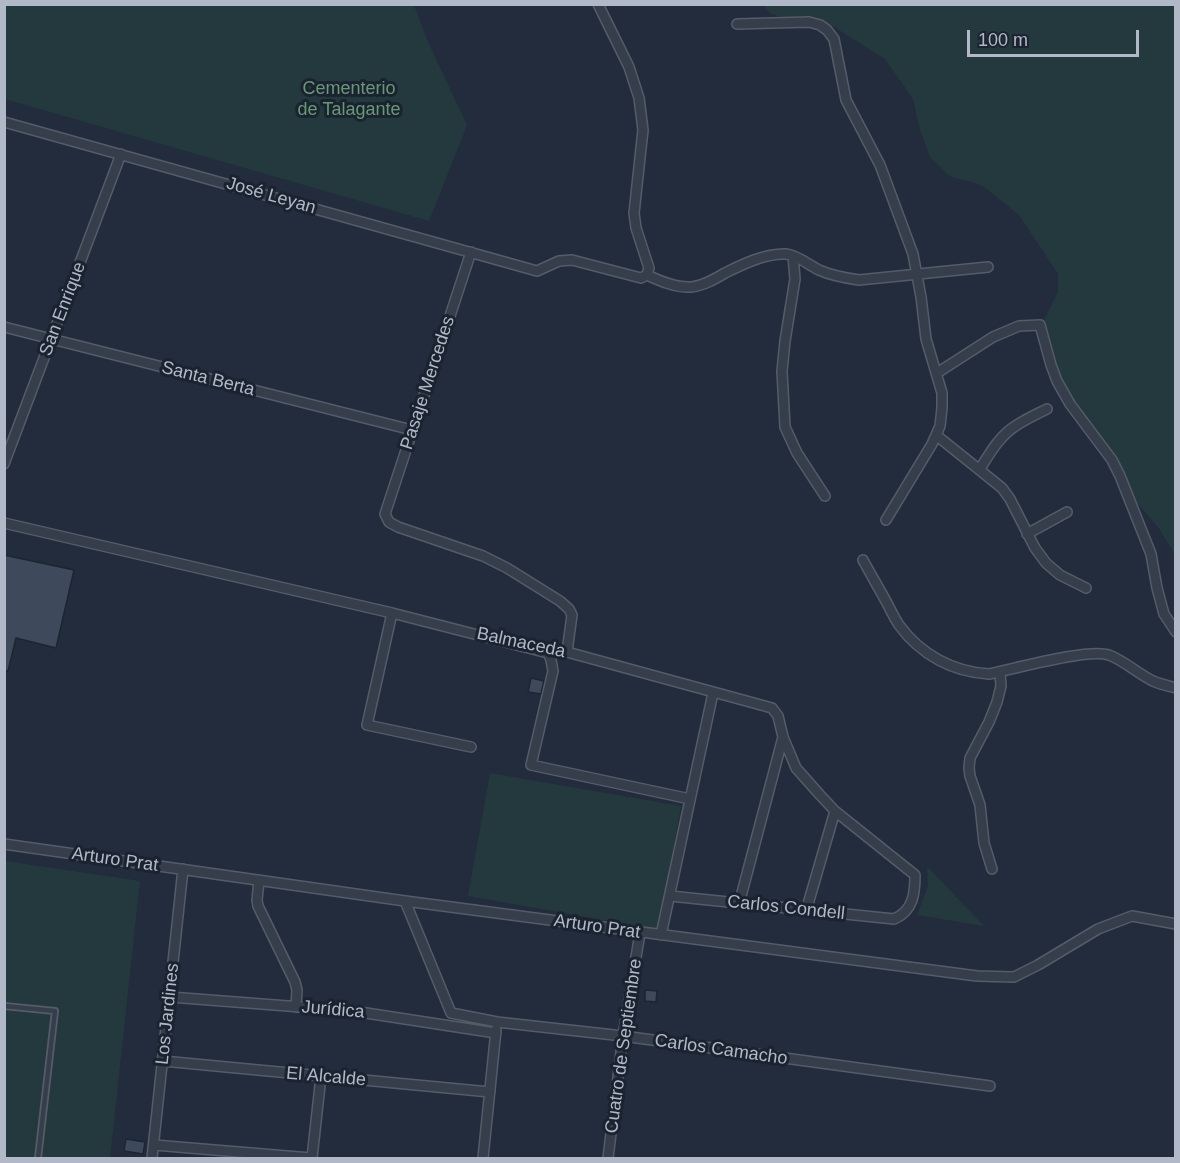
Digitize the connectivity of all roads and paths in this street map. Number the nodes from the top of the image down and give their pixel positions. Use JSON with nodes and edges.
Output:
{"nodes":[{"id":1,"x":598,"y":4,"type":"edge"},
{"id":2,"x":737,"y":24,"type":"dead end"},
{"id":3,"x":4,"y":122,"type":"edge"},
{"id":4,"x":121,"y":154,"type":"junction"},
{"id":5,"x":471,"y":252,"type":"junction"},
{"id":6,"x":793,"y":256,"type":"junction"},
{"id":7,"x":988,"y":267,"type":"dead end"},
{"id":8,"x":918,"y":273,"type":"junction"},
{"id":9,"x":647,"y":275,"type":"junction"},
{"id":10,"x":4,"y":327,"type":"edge"},
{"id":11,"x":52,"y":339,"type":"junction"},
{"id":12,"x":937,"y":373,"type":"junction"},
{"id":13,"x":1047,"y":409,"type":"dead end"},
{"id":14,"x":412,"y":430,"type":"junction"},
{"id":15,"x":936,"y":435,"type":"junction"},
{"id":16,"x":4,"y":464,"type":"edge"},
{"id":17,"x":980,"y":469,"type":"junction"},
{"id":18,"x":825,"y":496,"type":"dead end"},
{"id":19,"x":1067,"y":512,"type":"dead end"},
{"id":20,"x":886,"y":520,"type":"dead end"},
{"id":21,"x":4,"y":523,"type":"edge"},
{"id":22,"x":1027,"y":534,"type":"junction"},
{"id":23,"x":863,"y":560,"type":"dead end"},
{"id":24,"x":1086,"y":588,"type":"dead end"},
{"id":25,"x":392,"y":613,"type":"junction"},
{"id":26,"x":1176,"y":632,"type":"edge"},
{"id":27,"x":548,"y":652,"type":"junction"},
{"id":28,"x":567,"y":652,"type":"junction"},
{"id":29,"x":1000,"y":672,"type":"junction"},
{"id":30,"x":1176,"y":688,"type":"edge"},
{"id":31,"x":713,"y":693,"type":"junction"},
{"id":32,"x":783,"y":737,"type":"junction"},
{"id":33,"x":471,"y":747,"type":"dead end"},
{"id":34,"x":690,"y":799,"type":"junction"},
{"id":35,"x":835,"y":811,"type":"junction"},
{"id":36,"x":4,"y":844,"type":"edge"},
{"id":37,"x":183,"y":869,"type":"junction"},
{"id":38,"x":993,"y":869,"type":"dead end"},
{"id":39,"x":259,"y":881,"type":"junction"},
{"id":40,"x":670,"y":896,"type":"junction"},
{"id":41,"x":405,"y":901,"type":"junction"},
{"id":42,"x":740,"y":904,"type":"junction"},
{"id":43,"x":806,"y":911,"type":"junction"},
{"id":44,"x":902,"y":916,"type":"joint"},
{"id":45,"x":1176,"y":924,"type":"edge"},
{"id":46,"x":640,"y":933,"type":"junction"},
{"id":47,"x":661,"y":935,"type":"junction"},
{"id":48,"x":170,"y":998,"type":"junction"},
{"id":49,"x":4,"y":1005,"type":"edge"},
{"id":50,"x":296,"y":1007,"type":"junction"},
{"id":51,"x":497,"y":1022,"type":"junction"},
{"id":52,"x":496,"y":1033,"type":"junction"},
{"id":53,"x":623,"y":1036,"type":"junction"},
{"id":54,"x":163,"y":1061,"type":"junction"},
{"id":55,"x":321,"y":1076,"type":"junction"},
{"id":56,"x":990,"y":1086,"type":"dead end"},
{"id":57,"x":490,"y":1092,"type":"junction"},
{"id":58,"x":154,"y":1145,"type":"junction"},
{"id":59,"x":38,"y":1158,"type":"edge"},
{"id":60,"x":152,"y":1158,"type":"edge"},
{"id":61,"x":311,"y":1158,"type":"edge"},
{"id":62,"x":483,"y":1158,"type":"edge"},
{"id":63,"x":608,"y":1158,"type":"edge"}],
"edges":[{"from":1,"to":9,"type":"street"},
{"from":2,"to":8,"type":"street"},
{"from":3,"to":4,"type":"street","name":"José Leyan"},
{"from":4,"to":5,"type":"street","name":"José Leyan"},
{"from":4,"to":11,"type":"street","name":"San Enrique"},
{"from":5,"to":9,"type":"street","name":"José Leyan"},
{"from":5,"to":14,"type":"street","name":"Pasaje Mercedes"},
{"from":6,"to":8,"type":"street"},
{"from":6,"to":9,"type":"street"},
{"from":6,"to":18,"type":"street"},
{"from":7,"to":8,"type":"street"},
{"from":8,"to":12,"type":"street"},
{"from":10,"to":11,"type":"street","name":"Santa Berta"},
{"from":11,"to":14,"type":"street","name":"Santa Berta"},
{"from":11,"to":16,"type":"street","name":"San Enrique"},
{"from":12,"to":15,"type":"street"},
{"from":12,"to":26,"type":"street"},
{"from":13,"to":17,"type":"street"},
{"from":14,"to":28,"type":"street","name":"Pasaje Mercedes"},
{"from":15,"to":17,"type":"street"},
{"from":15,"to":20,"type":"street"},
{"from":17,"to":22,"type":"street"},
{"from":19,"to":22,"type":"street"},
{"from":21,"to":25,"type":"street","name":"Balmaceda"},
{"from":22,"to":24,"type":"street"},
{"from":23,"to":29,"type":"street"},
{"from":25,"to":27,"type":"street","name":"Balmaceda"},
{"from":25,"to":33,"type":"street"},
{"from":27,"to":28,"type":"street","name":"Balmaceda"},
{"from":27,"to":34,"type":"street"},
{"from":28,"to":31,"type":"street","name":"Balmaceda"},
{"from":29,"to":30,"type":"street"},
{"from":29,"to":38,"type":"street"},
{"from":31,"to":32,"type":"street","name":"Balmaceda"},
{"from":31,"to":34,"type":"street"},
{"from":32,"to":35,"type":"street","name":"Balmaceda"},
{"from":32,"to":42,"type":"street"},
{"from":34,"to":40,"type":"street"},
{"from":35,"to":43,"type":"street"},
{"from":35,"to":44,"type":"street","name":"Balmaceda"},
{"from":36,"to":37,"type":"street","name":"Arturo Prat"},
{"from":37,"to":39,"type":"street","name":"Arturo Prat"},
{"from":37,"to":48,"type":"street","name":"Los Jardines"},
{"from":39,"to":41,"type":"street","name":"Arturo Prat"},
{"from":39,"to":50,"type":"street"},
{"from":40,"to":42,"type":"street","name":"Carlos Condell"},
{"from":40,"to":47,"type":"street"},
{"from":41,"to":46,"type":"street","name":"Arturo Prat"},
{"from":41,"to":51,"type":"street","name":"Carlos Camacho"},
{"from":42,"to":43,"type":"street","name":"Carlos Condell"},
{"from":43,"to":44,"type":"street","name":"Carlos Condell"},
{"from":45,"to":47,"type":"street","name":"Arturo Prat"},
{"from":46,"to":47,"type":"street","name":"Arturo Prat"},
{"from":46,"to":53,"type":"street","name":"Cuatro de Septiembre"},
{"from":48,"to":50,"type":"street","name":"Jurídica"},
{"from":48,"to":54,"type":"street","name":"Los Jardines"},
{"from":49,"to":59,"type":"lane"},
{"from":50,"to":52,"type":"street","name":"Jurídica"},
{"from":51,"to":52,"type":"street"},
{"from":51,"to":53,"type":"street","name":"Carlos Camacho"},
{"from":52,"to":57,"type":"street"},
{"from":53,"to":56,"type":"street","name":"Carlos Camacho"},
{"from":53,"to":63,"type":"street","name":"Cuatro de Septiembre"},
{"from":54,"to":55,"type":"street","name":"El Alcalde"},
{"from":54,"to":58,"type":"street","name":"Los Jardines"},
{"from":55,"to":57,"type":"street","name":"El Alcalde"},
{"from":55,"to":61,"type":"street"},
{"from":57,"to":62,"type":"street"},
{"from":58,"to":60,"type":"street","name":"Los Jardines"},
{"from":58,"to":61,"type":"street"}]}
